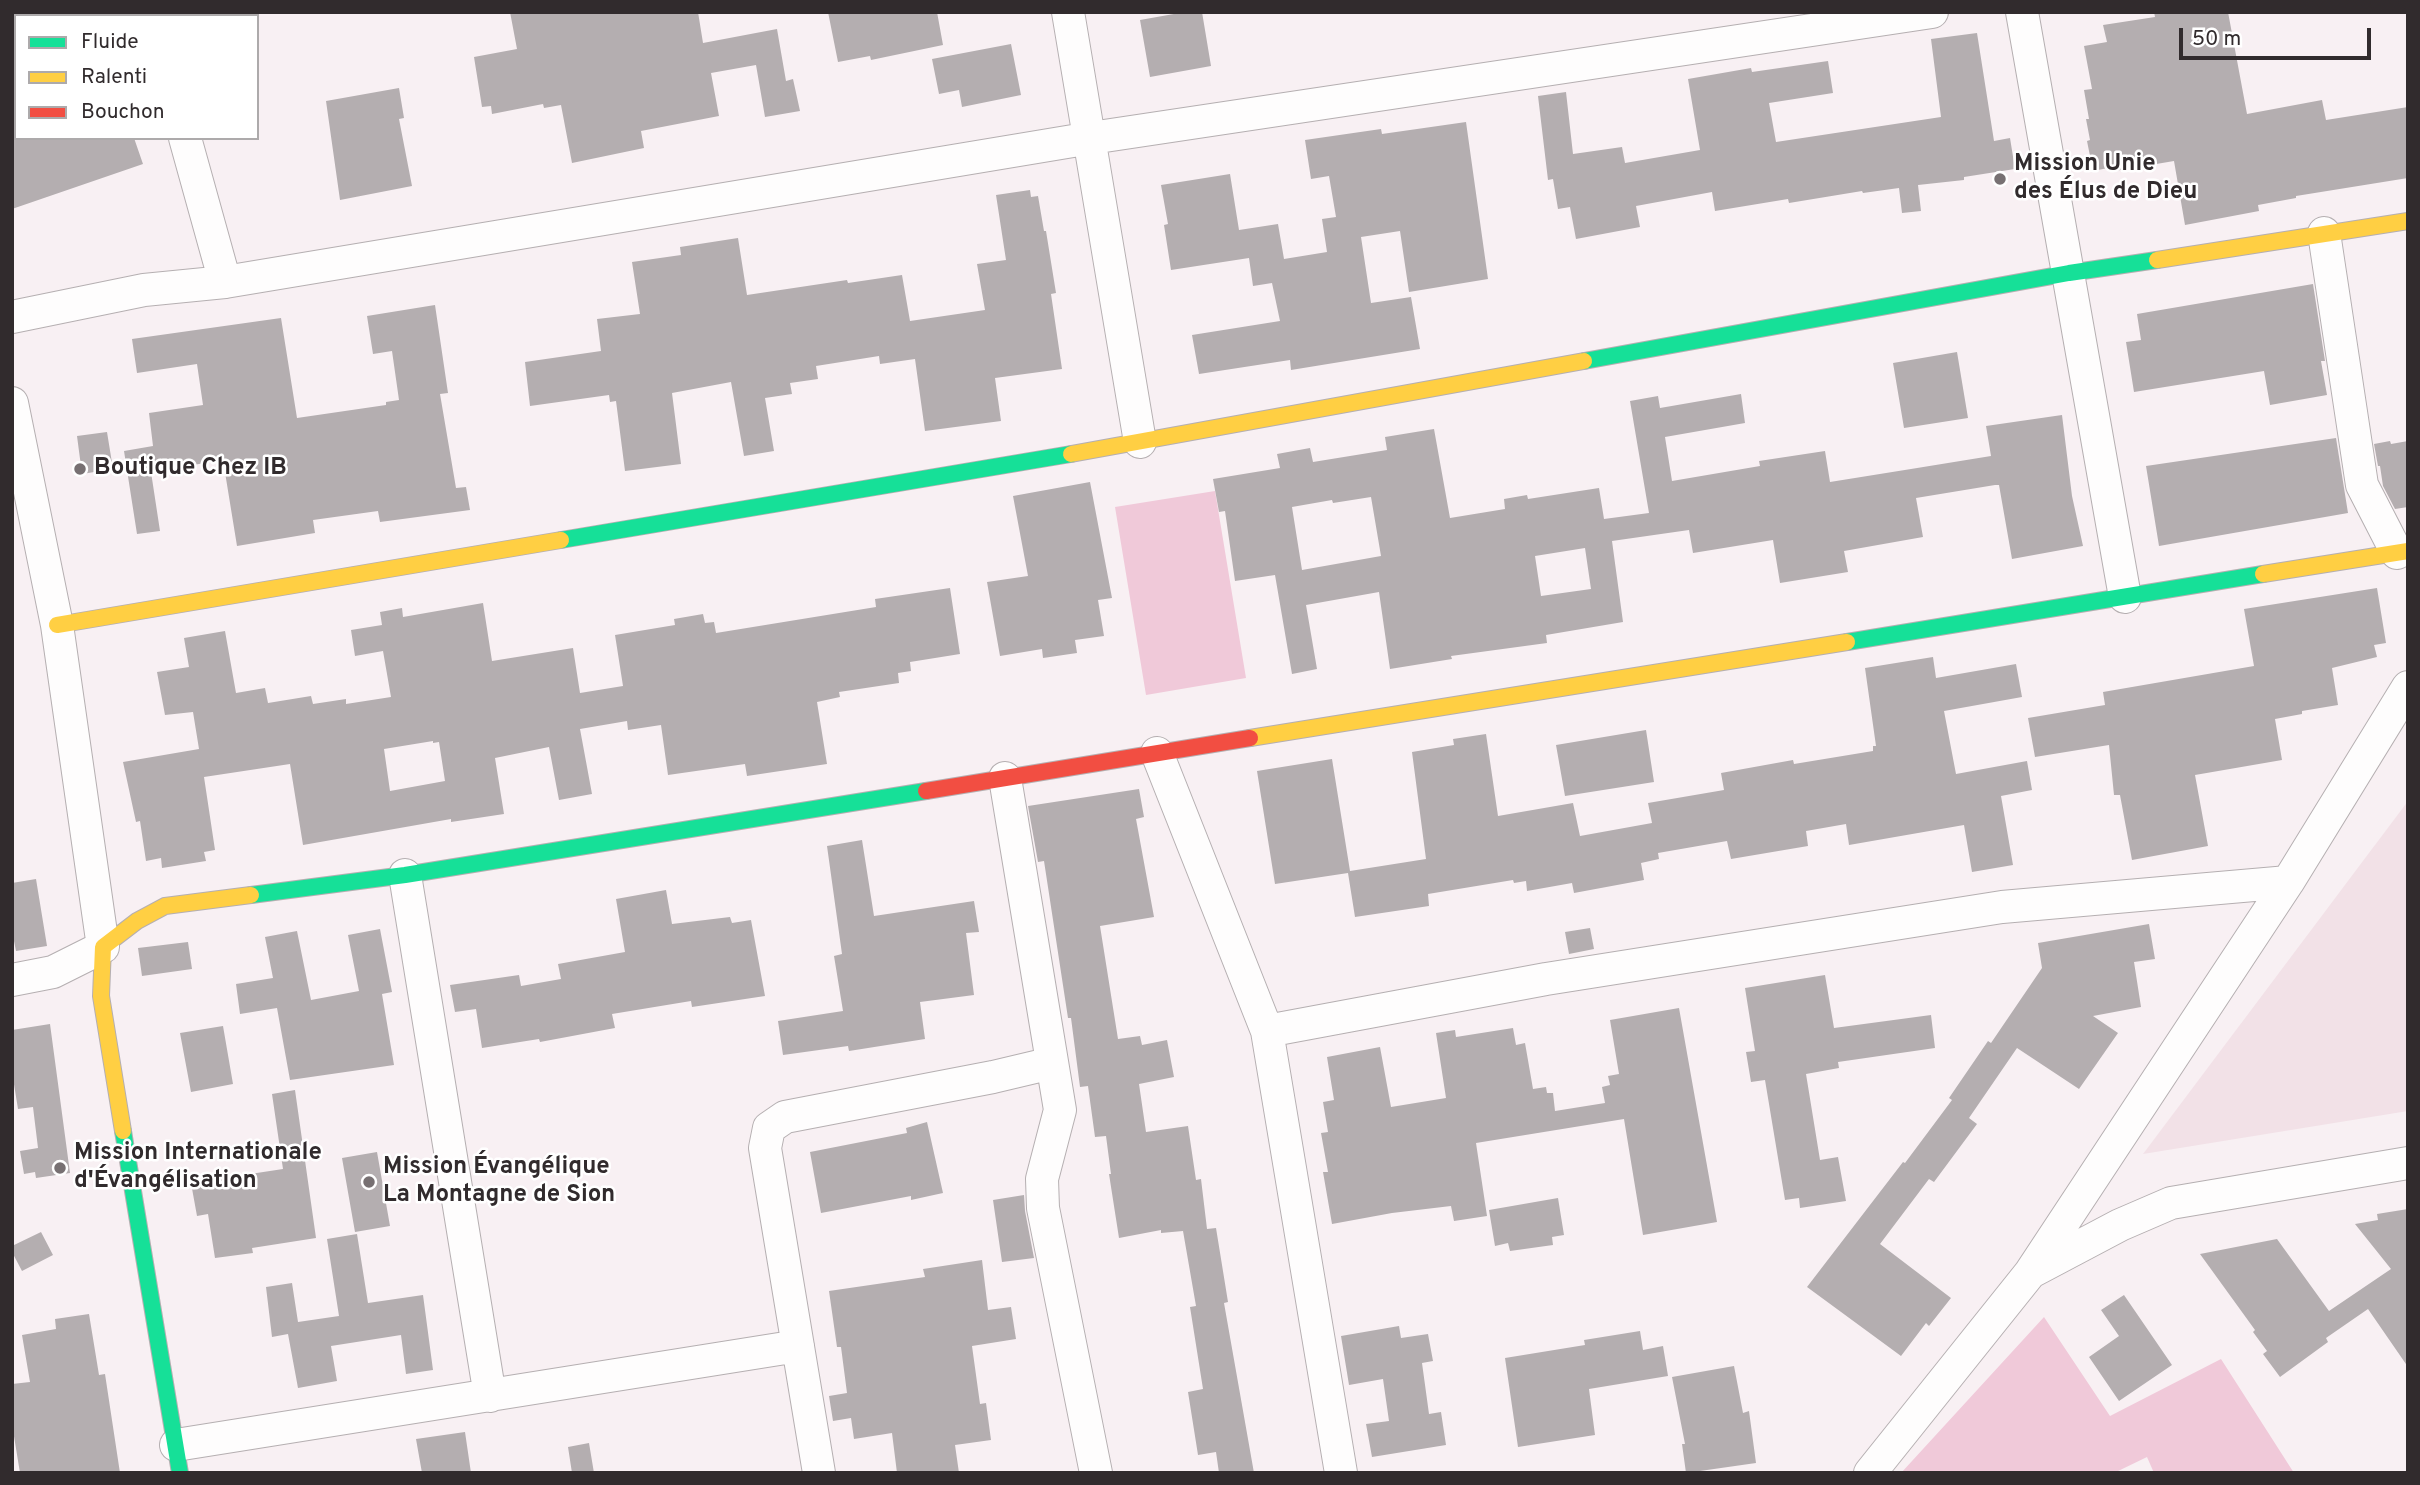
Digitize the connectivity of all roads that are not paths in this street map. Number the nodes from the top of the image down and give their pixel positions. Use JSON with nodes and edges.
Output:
{"nodes":[{"id":1,"x":1068,"y":12,"type":"edge"},
{"id":2,"x":1932,"y":12,"type":"edge"},
{"id":3,"x":2022,"y":12,"type":"edge"},
{"id":4,"x":1091,"y":138,"type":"junction"},
{"id":5,"x":187,"y":140,"type":"edge"},
{"id":6,"x":2408,"y":221,"type":"edge"},
{"id":7,"x":2324,"y":233,"type":"junction"},
{"id":8,"x":2069,"y":272,"type":"junction"},
{"id":9,"x":225,"y":282,"type":"junction"},
{"id":10,"x":12,"y":317,"type":"edge"},
{"id":11,"x":12,"y":402,"type":"edge"},
{"id":12,"x":1140,"y":442,"type":"junction"},
{"id":13,"x":25,"y":527,"type":"edge"},
{"id":14,"x":2402,"y":552,"type":"edge"},
{"id":15,"x":2125,"y":597,"type":"junction"},
{"id":16,"x":57,"y":625,"type":"junction"},
{"id":17,"x":2408,"y":687,"type":"edge"},
{"id":18,"x":1157,"y":753,"type":"junction"},
{"id":19,"x":1005,"y":778,"type":"junction"},
{"id":20,"x":405,"y":875,"type":"junction"},
{"id":21,"x":2288,"y":882,"type":"junction"},
{"id":22,"x":103,"y":947,"type":"junction"},
{"id":23,"x":12,"y":980,"type":"edge"},
{"id":24,"x":1266,"y":1031,"type":"junction"},
{"id":25,"x":1052,"y":1063,"type":"junction"},
{"id":26,"x":2408,"y":1163,"type":"edge"},
{"id":27,"x":2030,"y":1273,"type":"junction"},
{"id":28,"x":798,"y":1346,"type":"junction"},
{"id":29,"x":490,"y":1396,"type":"junction"},
{"id":30,"x":178,"y":1459,"type":"edge"},
{"id":31,"x":1865,"y":1472,"type":"edge"},
{"id":32,"x":819,"y":1473,"type":"edge"},
{"id":33,"x":1096,"y":1473,"type":"edge"},
{"id":34,"x":1341,"y":1473,"type":"edge"}],
"edges":[{"from":1,"to":4,"type":"street"},
{"from":2,"to":4,"type":"street"},
{"from":3,"to":8,"type":"street"},
{"from":4,"to":9,"type":"street"},
{"from":4,"to":12,"type":"street"},
{"from":5,"to":9,"type":"street"},
{"from":6,"to":7,"type":"street"},
{"from":7,"to":8,"type":"street"},
{"from":7,"to":14,"type":"street"},
{"from":8,"to":12,"type":"street"},
{"from":8,"to":15,"type":"street"},
{"from":9,"to":10,"type":"street"},
{"from":11,"to":13,"type":"street"},
{"from":12,"to":16,"type":"street"},
{"from":13,"to":16,"type":"street"},
{"from":14,"to":15,"type":"street"},
{"from":15,"to":18,"type":"street"},
{"from":16,"to":22,"type":"street"},
{"from":17,"to":21,"type":"street"},
{"from":18,"to":19,"type":"street"},
{"from":18,"to":24,"type":"street"},
{"from":19,"to":20,"type":"street"},
{"from":19,"to":25,"type":"street"},
{"from":20,"to":22,"type":"street"},
{"from":20,"to":29,"type":"street"},
{"from":21,"to":24,"type":"street"},
{"from":21,"to":27,"type":"street"},
{"from":22,"to":23,"type":"street"},
{"from":22,"to":30,"type":"street"},
{"from":24,"to":34,"type":"street"},
{"from":25,"to":28,"type":"street"},
{"from":25,"to":33,"type":"street"},
{"from":26,"to":27,"type":"street"},
{"from":27,"to":31,"type":"street"},
{"from":28,"to":29,"type":"street"},
{"from":28,"to":32,"type":"street"},
{"from":29,"to":30,"type":"street"}]}
